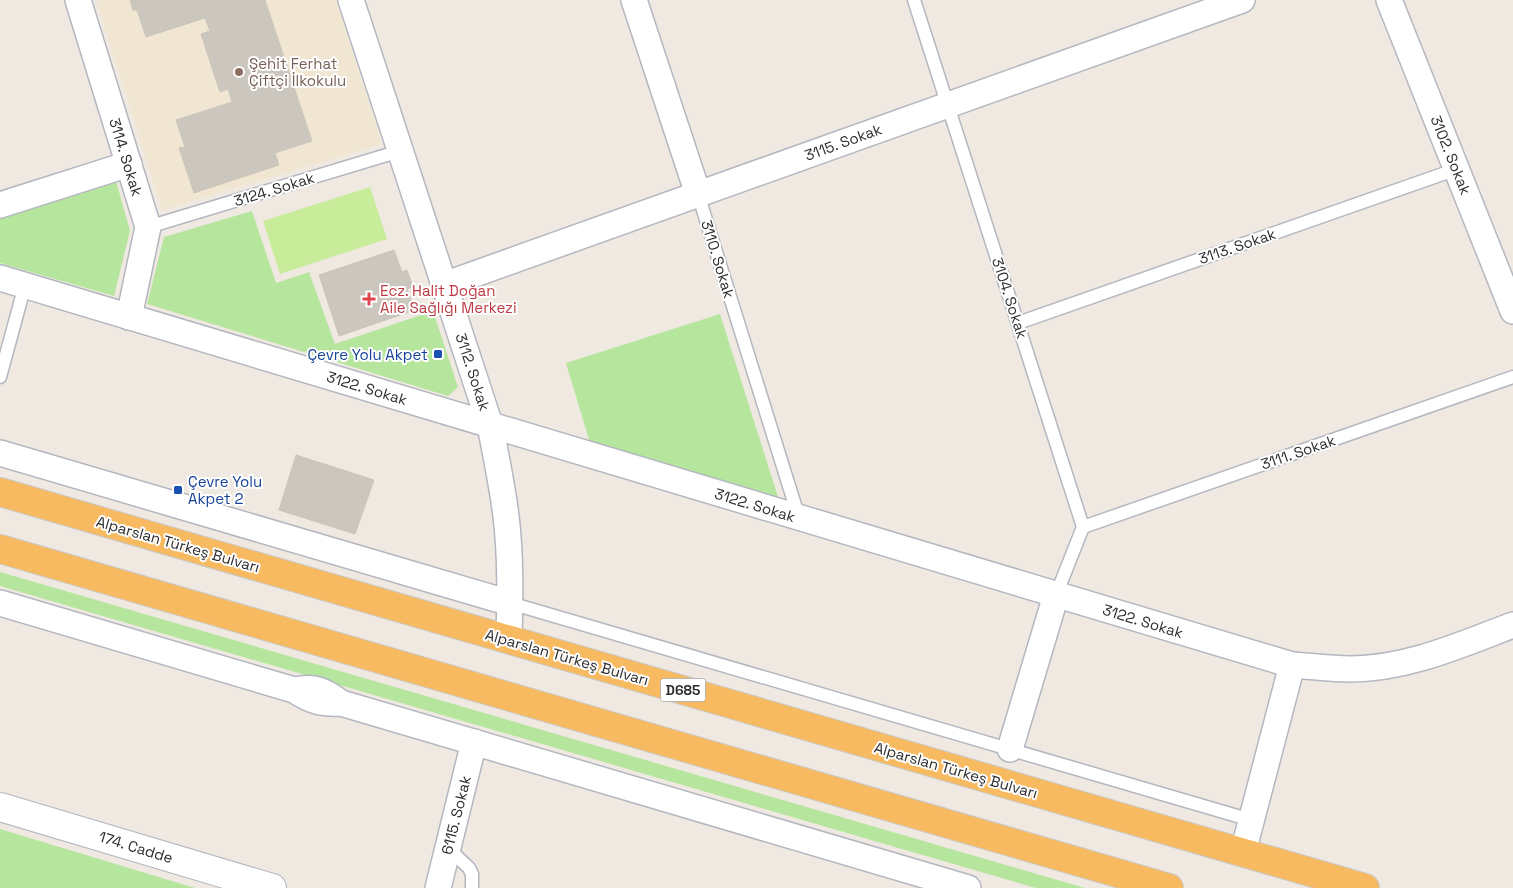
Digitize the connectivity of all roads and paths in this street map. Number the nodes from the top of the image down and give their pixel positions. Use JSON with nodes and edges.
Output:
{"nodes":[{"id":1,"x":78,"y":0,"type":"edge"},
{"id":2,"x":351,"y":0,"type":"edge"},
{"id":3,"x":634,"y":0,"type":"edge"},
{"id":4,"x":914,"y":0,"type":"edge"},
{"id":5,"x":1242,"y":0,"type":"edge"},
{"id":6,"x":1389,"y":0,"type":"edge"},
{"id":7,"x":948,"y":105,"type":"junction"},
{"id":8,"x":400,"y":151,"type":"junction"},
{"id":9,"x":129,"y":164,"type":"junction"},
{"id":10,"x":1456,"y":169,"type":"junction"},
{"id":11,"x":698,"y":194,"type":"junction"},
{"id":12,"x":0,"y":205,"type":"edge"},
{"id":13,"x":148,"y":227,"type":"junction"},
{"id":14,"x":0,"y":278,"type":"edge"},
{"id":15,"x":25,"y":285,"type":"junction"},
{"id":16,"x":444,"y":285,"type":"junction"},
{"id":17,"x":1513,"y":311,"type":"edge"},
{"id":18,"x":129,"y":317,"type":"junction"},
{"id":19,"x":1018,"y":323,"type":"junction"},
{"id":20,"x":0,"y":377,"type":"edge"},
{"id":21,"x":1513,"y":377,"type":"edge"},
{"id":22,"x":490,"y":425,"type":"junction"},
{"id":23,"x":0,"y":453,"type":"edge"},
{"id":24,"x":0,"y":492,"type":"edge"},
{"id":25,"x":800,"y":518,"type":"junction"},
{"id":26,"x":1083,"y":527,"type":"junction"},
{"id":27,"x":0,"y":549,"type":"edge"},
{"id":28,"x":1056,"y":595,"type":"junction"},
{"id":29,"x":0,"y":603,"type":"edge"},
{"id":30,"x":510,"y":603,"type":"junction"},
{"id":31,"x":1513,"y":625,"type":"edge"},
{"id":32,"x":508,"y":640,"type":"junction"},
{"id":33,"x":1292,"y":665,"type":"junction"},
{"id":34,"x":474,"y":742,"type":"junction"},
{"id":35,"x":1010,"y":749,"type":"junction"},
{"id":36,"x":0,"y":807,"type":"edge"},
{"id":37,"x":1251,"y":820,"type":"junction"},
{"id":38,"x":448,"y":848,"type":"junction"},
{"id":39,"x":1242,"y":852,"type":"junction"},
{"id":40,"x":964,"y":887,"type":"edge"},
{"id":41,"x":272,"y":888,"type":"edge"},
{"id":42,"x":438,"y":888,"type":"edge"},
{"id":43,"x":472,"y":888,"type":"edge"},
{"id":44,"x":1169,"y":888,"type":"edge"},
{"id":45,"x":1365,"y":888,"type":"edge"}],
"edges":[{"from":1,"to":9,"type":"street","name":"3114. Sokak"},
{"from":2,"to":8,"type":"street","name":"3112. Sokak"},
{"from":3,"to":11,"type":"street","name":"3110. Sokak"},
{"from":4,"to":7,"type":"lane","name":"3104. Sokak"},
{"from":5,"to":7,"type":"street","name":"3115. Sokak"},
{"from":6,"to":10,"type":"street","name":"3102. Sokak"},
{"from":7,"to":11,"type":"street","name":"3115. Sokak"},
{"from":7,"to":19,"type":"lane","name":"3104. Sokak"},
{"from":8,"to":13,"type":"lane","name":"3124. Sokak"},
{"from":8,"to":16,"type":"street","name":"3112. Sokak"},
{"from":9,"to":12,"type":"street"},
{"from":9,"to":13,"type":"street","name":"3114. Sokak"},
{"from":10,"to":17,"type":"street","name":"3102. Sokak"},
{"from":10,"to":19,"type":"lane","name":"3113. Sokak"},
{"from":11,"to":16,"type":"street","name":"3115. Sokak"},
{"from":11,"to":25,"type":"lane","name":"3110. Sokak"},
{"from":13,"to":18,"type":"street","name":"3114. Sokak"},
{"from":14,"to":15,"type":"street","name":"3122. Sokak"},
{"from":15,"to":18,"type":"street","name":"3122. Sokak"},
{"from":15,"to":20,"type":"lane"},
{"from":16,"to":22,"type":"street","name":"3112. Sokak"},
{"from":18,"to":22,"type":"street","name":"3122. Sokak"},
{"from":19,"to":26,"type":"lane","name":"3104. Sokak"},
{"from":21,"to":26,"type":"lane","name":"3111. Sokak"},
{"from":22,"to":25,"type":"street","name":"3122. Sokak"},
{"from":22,"to":30,"type":"street","name":"3112. Sokak"},
{"from":23,"to":30,"type":"street"},
{"from":24,"to":32,"type":"highway","name":"Alparslan Türkeş Bulvarı","number":"D685"},
{"from":25,"to":28,"type":"street","name":"3122. Sokak"},
{"from":26,"to":28,"type":"lane"},
{"from":27,"to":44,"type":"highway"},
{"from":28,"to":33,"type":"street","name":"3122. Sokak"},
{"from":28,"to":35,"type":"street"},
{"from":29,"to":34,"type":"street"},
{"from":30,"to":32,"type":"street","name":"3112. Sokak"},
{"from":30,"to":35,"type":"lane"},
{"from":31,"to":33,"type":"street","name":"3122. Sokak"},
{"from":32,"to":39,"type":"highway","name":"Alparslan Türkeş Bulvarı","number":"D685"},
{"from":33,"to":37,"type":"street"},
{"from":34,"to":38,"type":"street","name":"6115. Sokak"},
{"from":34,"to":40,"type":"street"},
{"from":35,"to":37,"type":"lane"},
{"from":36,"to":41,"type":"street","name":"174. Cadde"},
{"from":37,"to":39,"type":"street"},
{"from":38,"to":42,"type":"street","name":"6115. Sokak"},
{"from":38,"to":43,"type":"lane"},
{"from":39,"to":45,"type":"highway","name":"Alparslan Türkeş Bulvarı","number":"D685"}]}
